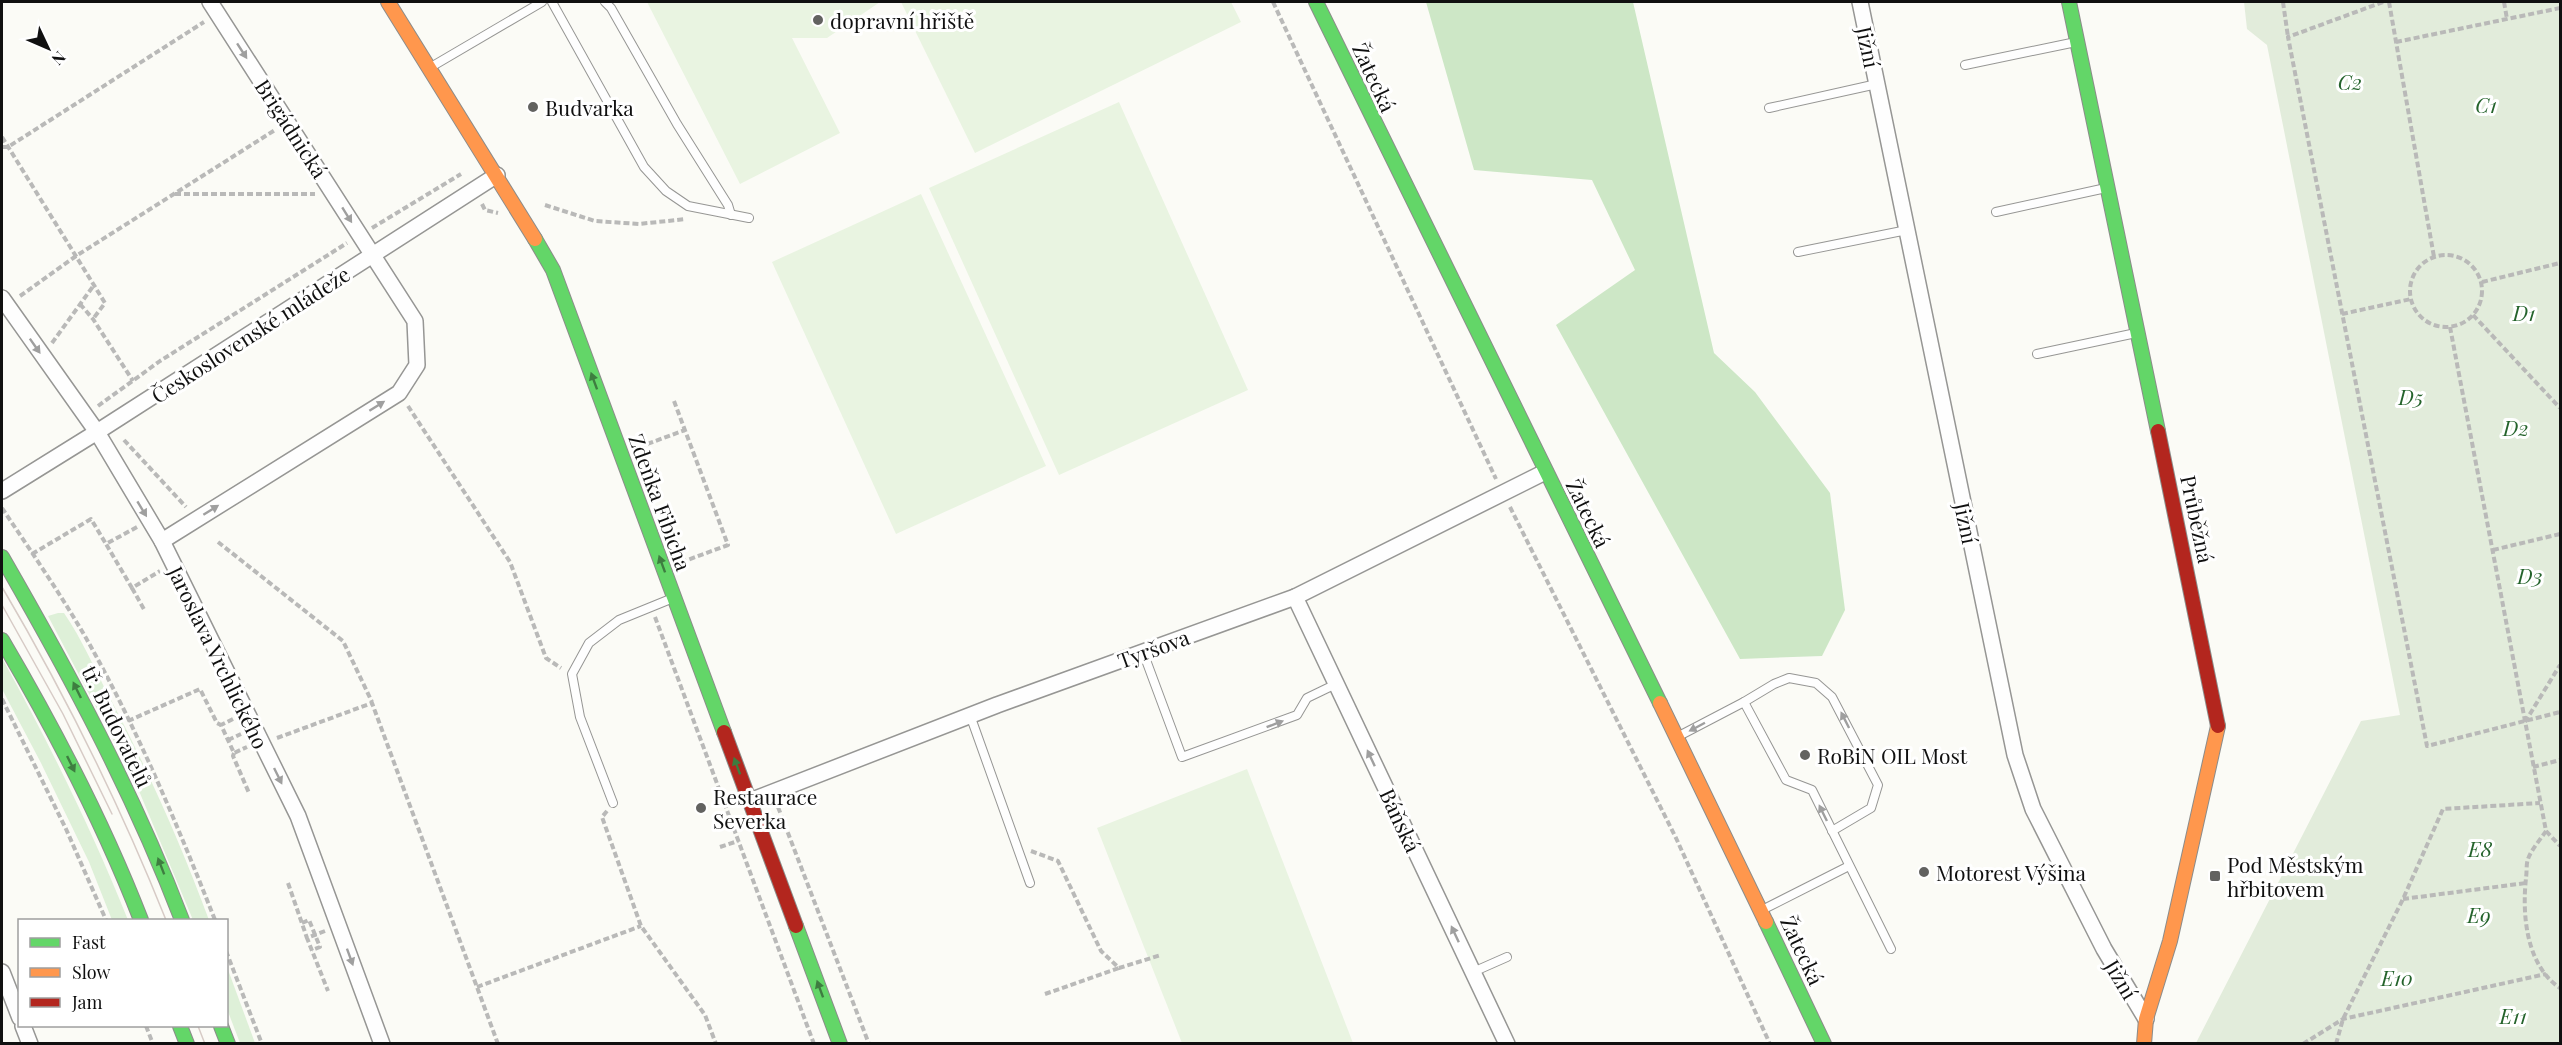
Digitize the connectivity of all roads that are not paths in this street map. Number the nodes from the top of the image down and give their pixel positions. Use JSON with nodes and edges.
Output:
{"nodes":[{"id":1,"x":388,"y":2,"type":"edge"},
{"id":2,"x":542,"y":2,"type":"edge"},
{"id":3,"x":552,"y":2,"type":"edge"},
{"id":4,"x":605,"y":2,"type":"edge"},
{"id":5,"x":1316,"y":2,"type":"edge"},
{"id":6,"x":1860,"y":2,"type":"edge"},
{"id":7,"x":2069,"y":2,"type":"edge"},
{"id":8,"x":214,"y":7,"type":"edge"},
{"id":9,"x":2077,"y":41,"type":"junction"},
{"id":10,"x":1965,"y":65,"type":"dead end"},
{"id":11,"x":430,"y":68,"type":"junction"},
{"id":12,"x":1876,"y":84,"type":"junction"},
{"id":13,"x":1769,"y":108,"type":"dead end"},
{"id":14,"x":497,"y":175,"type":"junction"},
{"id":15,"x":2108,"y":188,"type":"junction"},
{"id":16,"x":1996,"y":212,"type":"dead end"},
{"id":17,"x":731,"y":215,"type":"junction"},
{"id":18,"x":749,"y":218,"type":"dead end"},
{"id":19,"x":1907,"y":230,"type":"junction"},
{"id":20,"x":1798,"y":252,"type":"dead end"},
{"id":21,"x":373,"y":255,"type":"junction"},
{"id":22,"x":4,"y":302,"type":"edge"},
{"id":23,"x":2138,"y":332,"type":"junction"},
{"id":24,"x":2037,"y":354,"type":"dead end"},
{"id":25,"x":96,"y":432,"type":"junction"},
{"id":26,"x":1545,"y":472,"type":"junction"},
{"id":27,"x":2,"y":491,"type":"edge"},
{"id":28,"x":162,"y":541,"type":"junction"},
{"id":29,"x":2,"y":557,"type":"edge"},
{"id":30,"x":1294,"y":597,"type":"junction"},
{"id":31,"x":675,"y":598,"type":"junction"},
{"id":32,"x":2,"y":640,"type":"edge"},
{"id":33,"x":1143,"y":652,"type":"junction"},
{"id":34,"x":1336,"y":684,"type":"junction"},
{"id":35,"x":1744,"y":702,"type":"junction"},
{"id":36,"x":970,"y":715,"type":"junction"},
{"id":37,"x":1676,"y":737,"type":"junction"},
{"id":38,"x":750,"y":801,"type":"junction"},
{"id":39,"x":613,"y":803,"type":"road end"},
{"id":40,"x":1832,"y":831,"type":"junction"},
{"id":41,"x":1849,"y":866,"type":"junction"},
{"id":42,"x":1030,"y":883,"type":"dead end"},
{"id":43,"x":1761,"y":910,"type":"junction"},
{"id":44,"x":140,"y":919,"type":"edge"},
{"id":45,"x":181,"y":919,"type":"edge"},
{"id":46,"x":1891,"y":949,"type":"dead end"},
{"id":47,"x":1507,"y":957,"type":"dead end"},
{"id":48,"x":2,"y":972,"type":"edge"},
{"id":49,"x":1473,"y":972,"type":"junction"},
{"id":50,"x":18,"y":1013,"type":"edge"},
{"id":51,"x":2146,"y":1019,"type":"junction"},
{"id":52,"x":22,"y":1027,"type":"edge"},
{"id":53,"x":180,"y":1027,"type":"edge"},
{"id":54,"x":222,"y":1027,"type":"edge"},
{"id":55,"x":30,"y":1044,"type":"edge"},
{"id":56,"x":187,"y":1044,"type":"edge"},
{"id":57,"x":228,"y":1044,"type":"edge"},
{"id":58,"x":382,"y":1044,"type":"edge"},
{"id":59,"x":840,"y":1044,"type":"edge"},
{"id":60,"x":1508,"y":1044,"type":"edge"},
{"id":61,"x":1824,"y":1044,"type":"edge"},
{"id":62,"x":2144,"y":1044,"type":"edge"}],
"edges":[{"from":1,"to":11,"type":"street","name":"Zdeňka Fibicha"},
{"from":2,"to":11,"type":"lane"},
{"from":3,"to":17,"type":"lane"},
{"from":4,"to":17,"type":"lane"},
{"from":5,"to":26,"type":"street","name":"Žatecká"},
{"from":6,"to":12,"type":"street","name":"Jižní"},
{"from":7,"to":9,"type":"street","name":"Průběžná"},
{"from":8,"to":21,"type":"street","name":"Brigádnická","one_way":true},
{"from":9,"to":10,"type":"lane"},
{"from":9,"to":15,"type":"street","name":"Průběžná"},
{"from":11,"to":14,"type":"street","name":"Zdeňka Fibicha"},
{"from":12,"to":13,"type":"lane"},
{"from":12,"to":19,"type":"street","name":"Jižní"},
{"from":14,"to":21,"type":"street","name":"Československé mládeže"},
{"from":31,"to":14,"type":"street","name":"Zdeňka Fibicha","one_way":true},
{"from":15,"to":16,"type":"lane"},
{"from":15,"to":23,"type":"street","name":"Průběžná"},
{"from":17,"to":18,"type":"lane"},
{"from":19,"to":20,"type":"lane"},
{"from":19,"to":51,"type":"street","name":"Jižní"},
{"from":21,"to":25,"type":"street","name":"Československé mládeže"},
{"from":28,"to":21,"type":"street","name":"Brigádnická","one_way":true},
{"from":22,"to":25,"type":"street","name":"Jaroslava Vrchlického","one_way":true},
{"from":23,"to":24,"type":"lane"},
{"from":23,"to":51,"type":"street","name":"Průběžná"},
{"from":25,"to":27,"type":"street","name":"Československé mládeže"},
{"from":25,"to":28,"type":"street","name":"Jaroslava Vrchlického","one_way":true},
{"from":26,"to":30,"type":"street","name":"Tyršova"},
{"from":26,"to":37,"type":"street","name":"Žatecká"},
{"from":28,"to":58,"type":"street","name":"Jaroslava Vrchlického","one_way":true},
{"from":45,"to":29,"type":"street","name":"tř. Budovatelů","one_way":true},
{"from":30,"to":33,"type":"street","name":"Tyršova"},
{"from":30,"to":34,"type":"street","name":"Báňská"},
{"from":38,"to":31,"type":"street","name":"Zdeňka Fibicha","one_way":true},
{"from":31,"to":39,"type":"lane"},
{"from":32,"to":44,"type":"street","one_way":true},
{"from":33,"to":34,"type":"lane","one_way":true},
{"from":33,"to":36,"type":"street","name":"Tyršova"},
{"from":49,"to":34,"type":"street","name":"Báňská","one_way":true},
{"from":35,"to":37,"type":"lane","one_way":true},
{"from":40,"to":35,"type":"lane","one_way":true},
{"from":40,"to":35,"type":"lane","one_way":true},
{"from":36,"to":38,"type":"street","name":"Tyršova"},
{"from":36,"to":42,"type":"lane"},
{"from":37,"to":43,"type":"street","name":"Žatecká"},
{"from":59,"to":38,"type":"street","name":"Zdeňka Fibicha","one_way":true},
{"from":40,"to":41,"type":"lane"},
{"from":41,"to":43,"type":"lane"},
{"from":41,"to":46,"type":"lane"},
{"from":43,"to":61,"type":"street","name":"Žatecká"},
{"from":47,"to":49,"type":"lane"},
{"from":48,"to":50,"type":"street"},
{"from":49,"to":60,"type":"street","name":"Báňská"},
{"from":51,"to":62,"type":"street","name":"Průběžná"},
{"from":52,"to":55,"type":"street"},
{"from":53,"to":56,"type":"street"},
{"from":54,"to":57,"type":"street"}]}
